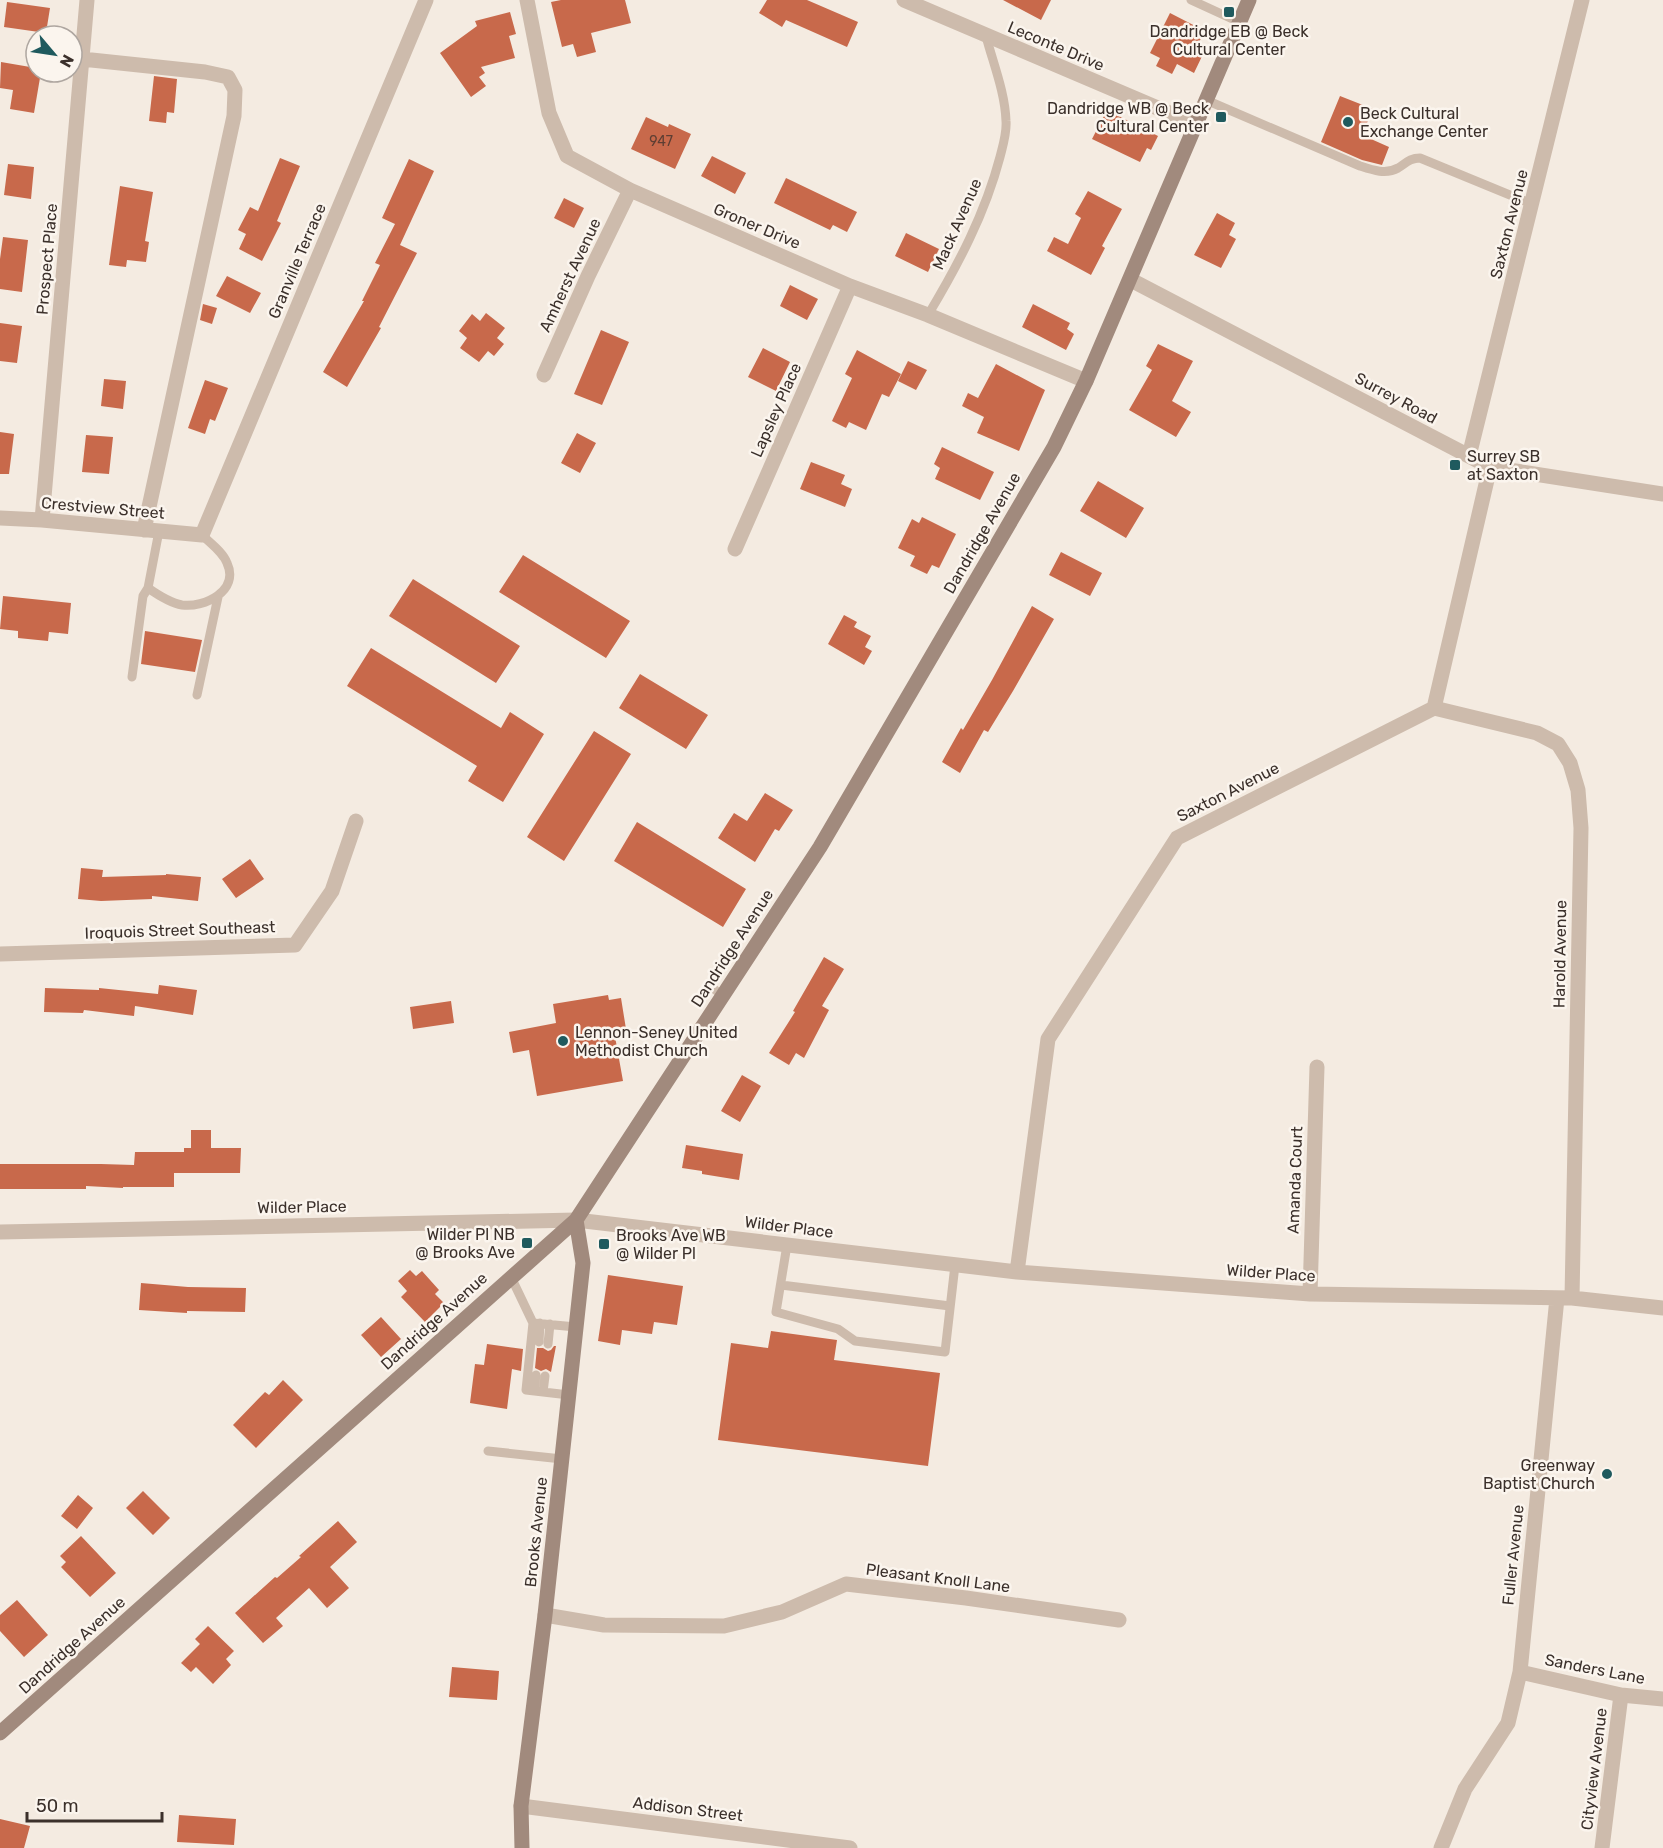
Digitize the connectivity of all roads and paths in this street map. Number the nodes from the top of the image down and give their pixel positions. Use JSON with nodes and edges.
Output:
{"nodes":[{"id":1,"x":87,"y":0,"type":"edge"},
{"id":2,"x":426,"y":0,"type":"edge"},
{"id":3,"x":527,"y":0,"type":"edge"},
{"id":4,"x":904,"y":0,"type":"edge"},
{"id":5,"x":1191,"y":0,"type":"edge"},
{"id":6,"x":1249,"y":0,"type":"edge"},
{"id":7,"x":1582,"y":0,"type":"edge"},
{"id":8,"x":1239,"y":22,"type":"junction"},
{"id":9,"x":84,"y":35,"type":"edge"},
{"id":10,"x":986,"y":36,"type":"junction"},
{"id":11,"x":84,"y":59,"type":"edge"},
{"id":12,"x":80,"y":84,"type":"edge"},
{"id":13,"x":1206,"y":100,"type":"junction"},
{"id":14,"x":1195,"y":124,"type":"junction"},
{"id":15,"x":630,"y":190,"type":"junction"},
{"id":16,"x":1532,"y":204,"type":"junction"},
{"id":17,"x":1131,"y":280,"type":"junction"},
{"id":18,"x":850,"y":286,"type":"junction"},
{"id":19,"x":928,"y":315,"type":"junction"},
{"id":20,"x":544,"y":375,"type":"dead end"},
{"id":21,"x":1086,"y":381,"type":"junction"},
{"id":22,"x":1470,"y":456,"type":"junction"},
{"id":23,"x":1490,"y":467,"type":"junction"},
{"id":24,"x":1663,"y":494,"type":"edge"},
{"id":25,"x":0,"y":518,"type":"edge"},
{"id":26,"x":42,"y":520,"type":"junction"},
{"id":27,"x":152,"y":530,"type":"junction"},
{"id":28,"x":202,"y":535,"type":"junction"},
{"id":29,"x":735,"y":549,"type":"dead end"},
{"id":30,"x":148,"y":588,"type":"junction"},
{"id":31,"x":218,"y":597,"type":"junction"},
{"id":32,"x":132,"y":676,"type":"dead end"},
{"id":33,"x":198,"y":695,"type":"dead end"},
{"id":34,"x":1434,"y":708,"type":"junction"},
{"id":35,"x":356,"y":821,"type":"dead end"},
{"id":36,"x":0,"y":954,"type":"edge"},
{"id":37,"x":1317,"y":1067,"type":"dead end"},
{"id":38,"x":576,"y":1220,"type":"junction"},
{"id":39,"x":0,"y":1232,"type":"edge"},
{"id":40,"x":786,"y":1245,"type":"junction"},
{"id":41,"x":955,"y":1264,"type":"junction"},
{"id":42,"x":1017,"y":1272,"type":"junction"},
{"id":43,"x":511,"y":1277,"type":"junction"},
{"id":44,"x":781,"y":1285,"type":"junction"},
{"id":45,"x":1310,"y":1294,"type":"junction"},
{"id":46,"x":1564,"y":1298,"type":"junction"},
{"id":47,"x":951,"y":1306,"type":"junction"},
{"id":48,"x":1663,"y":1308,"type":"edge"},
{"id":49,"x":541,"y":1323,"type":"junction"},
{"id":50,"x":576,"y":1327,"type":"junction"},
{"id":51,"x":543,"y":1343,"type":"dead end"},
{"id":52,"x":540,"y":1375,"type":"dead end"},
{"id":53,"x":539,"y":1391,"type":"junction"},
{"id":54,"x":569,"y":1395,"type":"junction"},
{"id":55,"x":488,"y":1451,"type":"dead end"},
{"id":56,"x":562,"y":1459,"type":"junction"},
{"id":57,"x":545,"y":1615,"type":"junction"},
{"id":58,"x":1119,"y":1620,"type":"dead end"},
{"id":59,"x":1520,"y":1672,"type":"junction"},
{"id":60,"x":1621,"y":1695,"type":"junction"},
{"id":61,"x":1663,"y":1699,"type":"edge"},
{"id":62,"x":0,"y":1733,"type":"edge"},
{"id":63,"x":521,"y":1806,"type":"junction"},
{"id":64,"x":814,"y":1846,"type":"edge"},
{"id":65,"x":522,"y":1848,"type":"edge"},
{"id":66,"x":850,"y":1848,"type":"edge"},
{"id":67,"x":1441,"y":1848,"type":"edge"},
{"id":68,"x":1602,"y":1848,"type":"edge"}],
"edges":[{"from":1,"to":9,"type":"street","name":"Prospect Place"},
{"from":2,"to":28,"type":"street","name":"Granville Terrace"},
{"from":3,"to":15,"type":"street","name":"Groner Drive"},
{"from":4,"to":10,"type":"street","name":"Leconte Drive"},
{"from":5,"to":8,"type":"lane"},
{"from":6,"to":8,"type":"street","name":"Dandridge Avenue"},
{"from":7,"to":16,"type":"street","name":"Saxton Avenue"},
{"from":8,"to":13,"type":"street","name":"Dandridge Avenue"},
{"from":10,"to":14,"type":"street","name":"Leconte Drive"},
{"from":10,"to":19,"type":"lane","name":"Mack Avenue"},
{"from":11,"to":27,"type":"street"},
{"from":12,"to":26,"type":"street","name":"Prospect Place"},
{"from":13,"to":14,"type":"street","name":"Dandridge Avenue"},
{"from":13,"to":16,"type":"lane"},
{"from":14,"to":17,"type":"street","name":"Dandridge Avenue"},
{"from":15,"to":18,"type":"street","name":"Groner Drive"},
{"from":15,"to":20,"type":"street","name":"Amherst Avenue"},
{"from":16,"to":22,"type":"street","name":"Saxton Avenue"},
{"from":17,"to":21,"type":"street","name":"Dandridge Avenue"},
{"from":17,"to":22,"type":"street","name":"Surrey Road"},
{"from":18,"to":19,"type":"street","name":"Groner Drive"},
{"from":18,"to":29,"type":"street","name":"Lapsley Place"},
{"from":19,"to":21,"type":"street","name":"Groner Drive"},
{"from":21,"to":38,"type":"street","name":"Dandridge Avenue"},
{"from":22,"to":23,"type":"street","name":"Surrey Road"},
{"from":23,"to":24,"type":"street","name":"Surrey Road"},
{"from":23,"to":34,"type":"street"},
{"from":25,"to":26,"type":"street","name":"Crestview Street"},
{"from":26,"to":27,"type":"street","name":"Crestview Street"},
{"from":27,"to":28,"type":"street","name":"Crestview Street"},
{"from":27,"to":30,"type":"lane"},
{"from":28,"to":31,"type":"lane"},
{"from":30,"to":31,"type":"lane"},
{"from":30,"to":32,"type":"lane"},
{"from":31,"to":33,"type":"lane"},
{"from":34,"to":42,"type":"street","name":"Saxton Avenue"},
{"from":34,"to":46,"type":"street","name":"Harold Avenue"},
{"from":35,"to":36,"type":"street","name":"Iroquois Street Southeast"},
{"from":37,"to":45,"type":"street","name":"Amanda Court"},
{"from":38,"to":39,"type":"street","name":"Wilder Place"},
{"from":38,"to":40,"type":"street","name":"Wilder Place"},
{"from":38,"to":43,"type":"street","name":"Dandridge Avenue"},
{"from":38,"to":50,"type":"street","name":"Brooks Avenue"},
{"from":40,"to":41,"type":"street","name":"Wilder Place"},
{"from":40,"to":44,"type":"lane"},
{"from":41,"to":42,"type":"street","name":"Wilder Place"},
{"from":41,"to":47,"type":"lane"},
{"from":42,"to":45,"type":"street","name":"Wilder Place"},
{"from":43,"to":49,"type":"lane"},
{"from":43,"to":62,"type":"street","name":"Dandridge Avenue"},
{"from":44,"to":47,"type":"lane"},
{"from":44,"to":47,"type":"lane"},
{"from":45,"to":46,"type":"street","name":"Wilder Place"},
{"from":46,"to":48,"type":"street","name":"Wilder Place"},
{"from":46,"to":59,"type":"street","name":"Fuller Avenue"},
{"from":49,"to":50,"type":"lane"},
{"from":49,"to":51,"type":"lane"},
{"from":49,"to":53,"type":"lane"},
{"from":50,"to":54,"type":"street","name":"Brooks Avenue"},
{"from":52,"to":53,"type":"lane"},
{"from":53,"to":54,"type":"lane"},
{"from":54,"to":56,"type":"street","name":"Brooks Avenue"},
{"from":55,"to":56,"type":"lane"},
{"from":56,"to":57,"type":"street","name":"Brooks Avenue"},
{"from":57,"to":58,"type":"street","name":"Pleasant Knoll Lane"},
{"from":57,"to":63,"type":"street","name":"Brooks Avenue"},
{"from":59,"to":60,"type":"street","name":"Sanders Lane"},
{"from":59,"to":67,"type":"street"},
{"from":60,"to":61,"type":"street","name":"Sanders Lane"},
{"from":60,"to":68,"type":"street","name":"Cityview Avenue"},
{"from":63,"to":64,"type":"street","name":"Addison Street"},
{"from":63,"to":65,"type":"street","name":"Brooks Avenue"},
{"from":64,"to":66,"type":"street","name":"Addison Street"}]}
